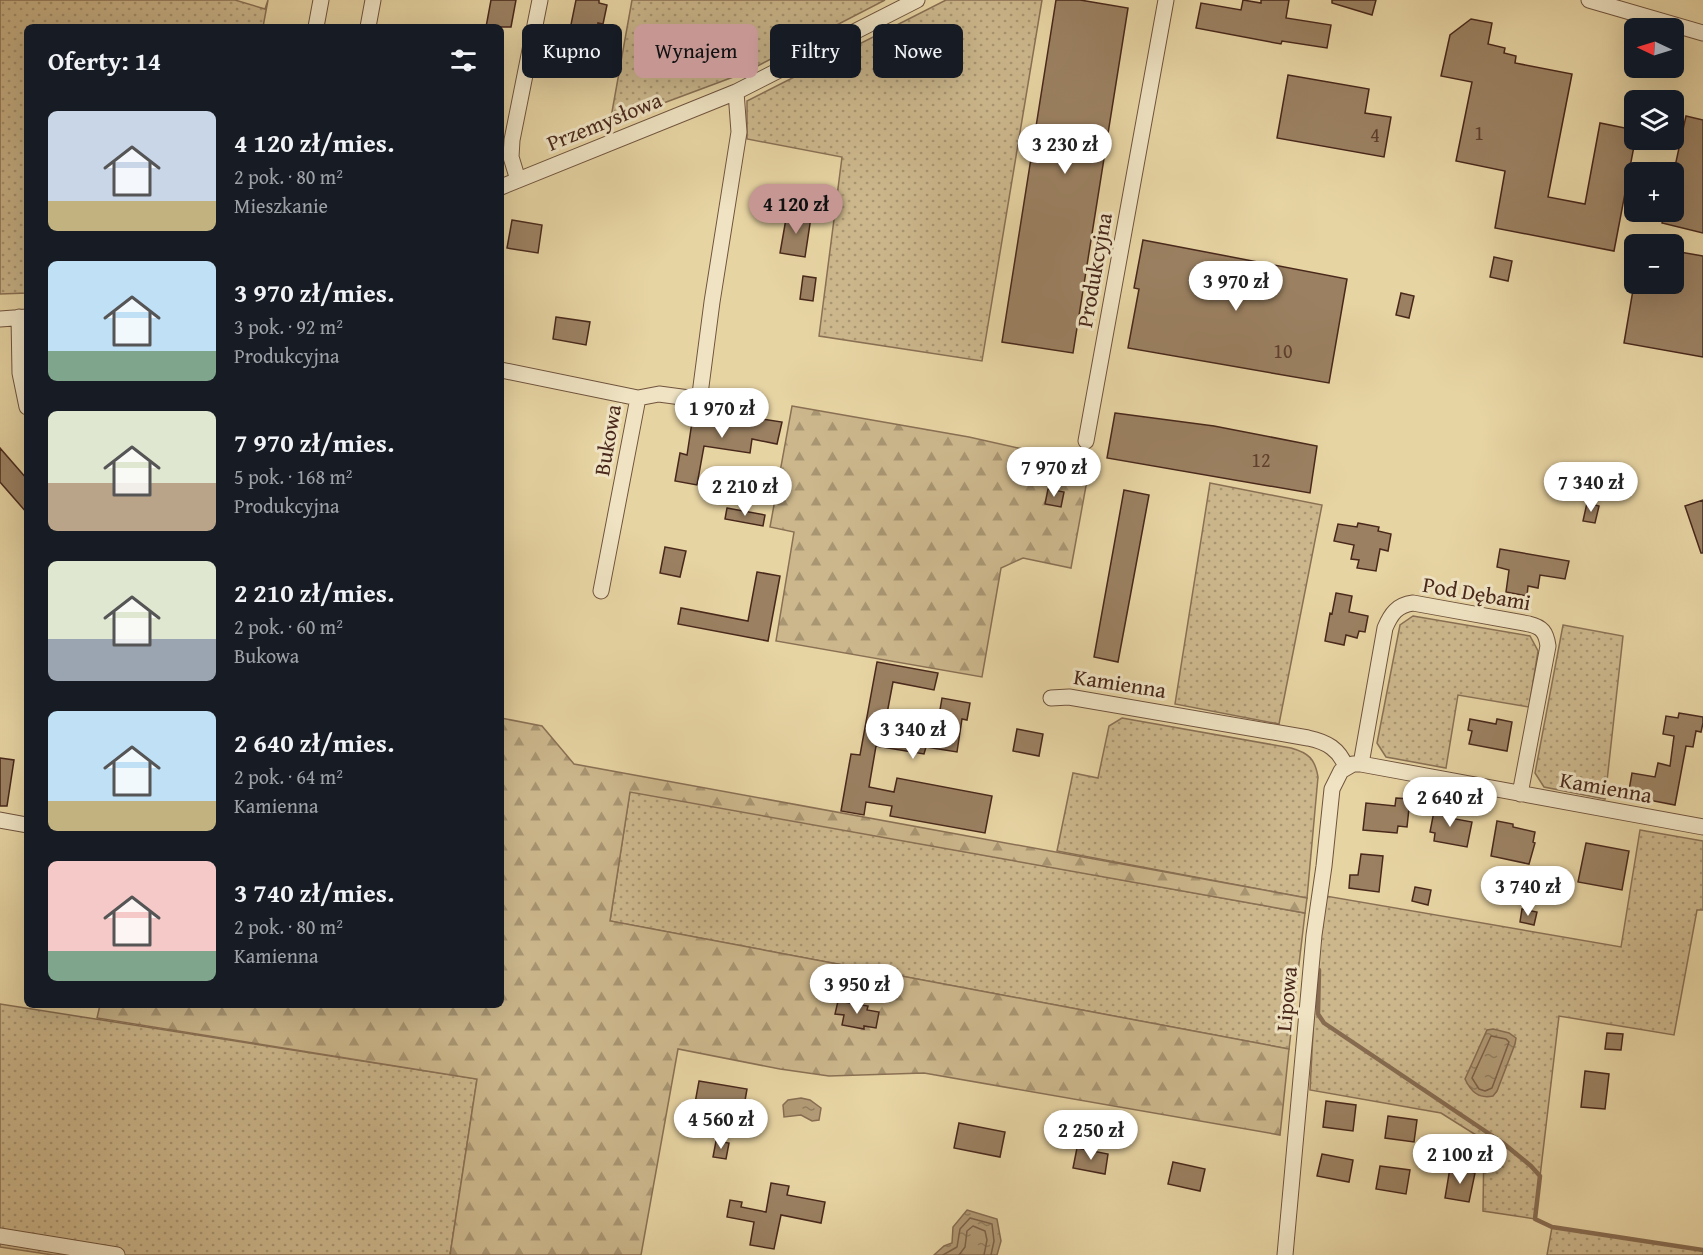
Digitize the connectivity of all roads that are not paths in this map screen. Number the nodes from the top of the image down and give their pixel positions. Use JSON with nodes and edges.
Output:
{"nodes":[{"id":1,"x":321,"y":0,"type":"edge"},
{"id":2,"x":373,"y":0,"type":"edge"},
{"id":3,"x":540,"y":0,"type":"edge"},
{"id":4,"x":917,"y":0,"type":"edge"},
{"id":5,"x":1166,"y":0,"type":"edge"},
{"id":6,"x":1589,"y":0,"type":"edge"},
{"id":7,"x":317,"y":24,"type":"edge"},
{"id":8,"x":369,"y":24,"type":"edge"},
{"id":9,"x":1703,"y":33,"type":"edge"},
{"id":10,"x":736,"y":92,"type":"junction"},
{"id":11,"x":518,"y":180,"type":"junction"},
{"id":12,"x":504,"y":186,"type":"edge"},
{"id":13,"x":23,"y":317,"type":"edge"},
{"id":14,"x":0,"y":319,"type":"edge"},
{"id":15,"x":504,"y":371,"type":"edge"},
{"id":16,"x":24,"y":392,"type":"edge"},
{"id":17,"x":638,"y":398,"type":"junction"},
{"id":18,"x":1086,"y":441,"type":"dead end"},
{"id":19,"x":602,"y":591,"type":"dead end"},
{"id":20,"x":1051,"y":698,"type":"dead end"},
{"id":21,"x":1353,"y":766,"type":"junction"},
{"id":22,"x":1520,"y":794,"type":"junction"},
{"id":23,"x":0,"y":820,"type":"edge"},
{"id":24,"x":24,"y":824,"type":"edge"},
{"id":25,"x":1703,"y":827,"type":"edge"},
{"id":26,"x":0,"y":1236,"type":"edge"},
{"id":27,"x":117,"y":1255,"type":"edge"},
{"id":28,"x":1285,"y":1255,"type":"edge"}],
"edges":[{"from":1,"to":7,"type":"street"},
{"from":2,"to":8,"type":"street"},
{"from":3,"to":11,"type":"street"},
{"from":4,"to":10,"type":"street","name":"Przemysłowa"},
{"from":5,"to":18,"type":"street","name":"Produkcyjna"},
{"from":6,"to":9,"type":"street"},
{"from":10,"to":11,"type":"street","name":"Przemysłowa"},
{"from":10,"to":17,"type":"street"},
{"from":11,"to":12,"type":"street","name":"Przemysłowa"},
{"from":13,"to":14,"type":"street"},
{"from":13,"to":16,"type":"street"},
{"from":15,"to":17,"type":"street","name":"Bukowa"},
{"from":17,"to":19,"type":"street","name":"Bukowa"},
{"from":20,"to":21,"type":"street","name":"Kamienna"},
{"from":21,"to":22,"type":"street","name":"Kamienna"},
{"from":21,"to":22,"type":"street","name":"Pod Dębami"},
{"from":21,"to":28,"type":"street","name":"Lipowa"},
{"from":22,"to":25,"type":"street","name":"Kamienna"},
{"from":23,"to":24,"type":"street"},
{"from":26,"to":27,"type":"street"}]}
